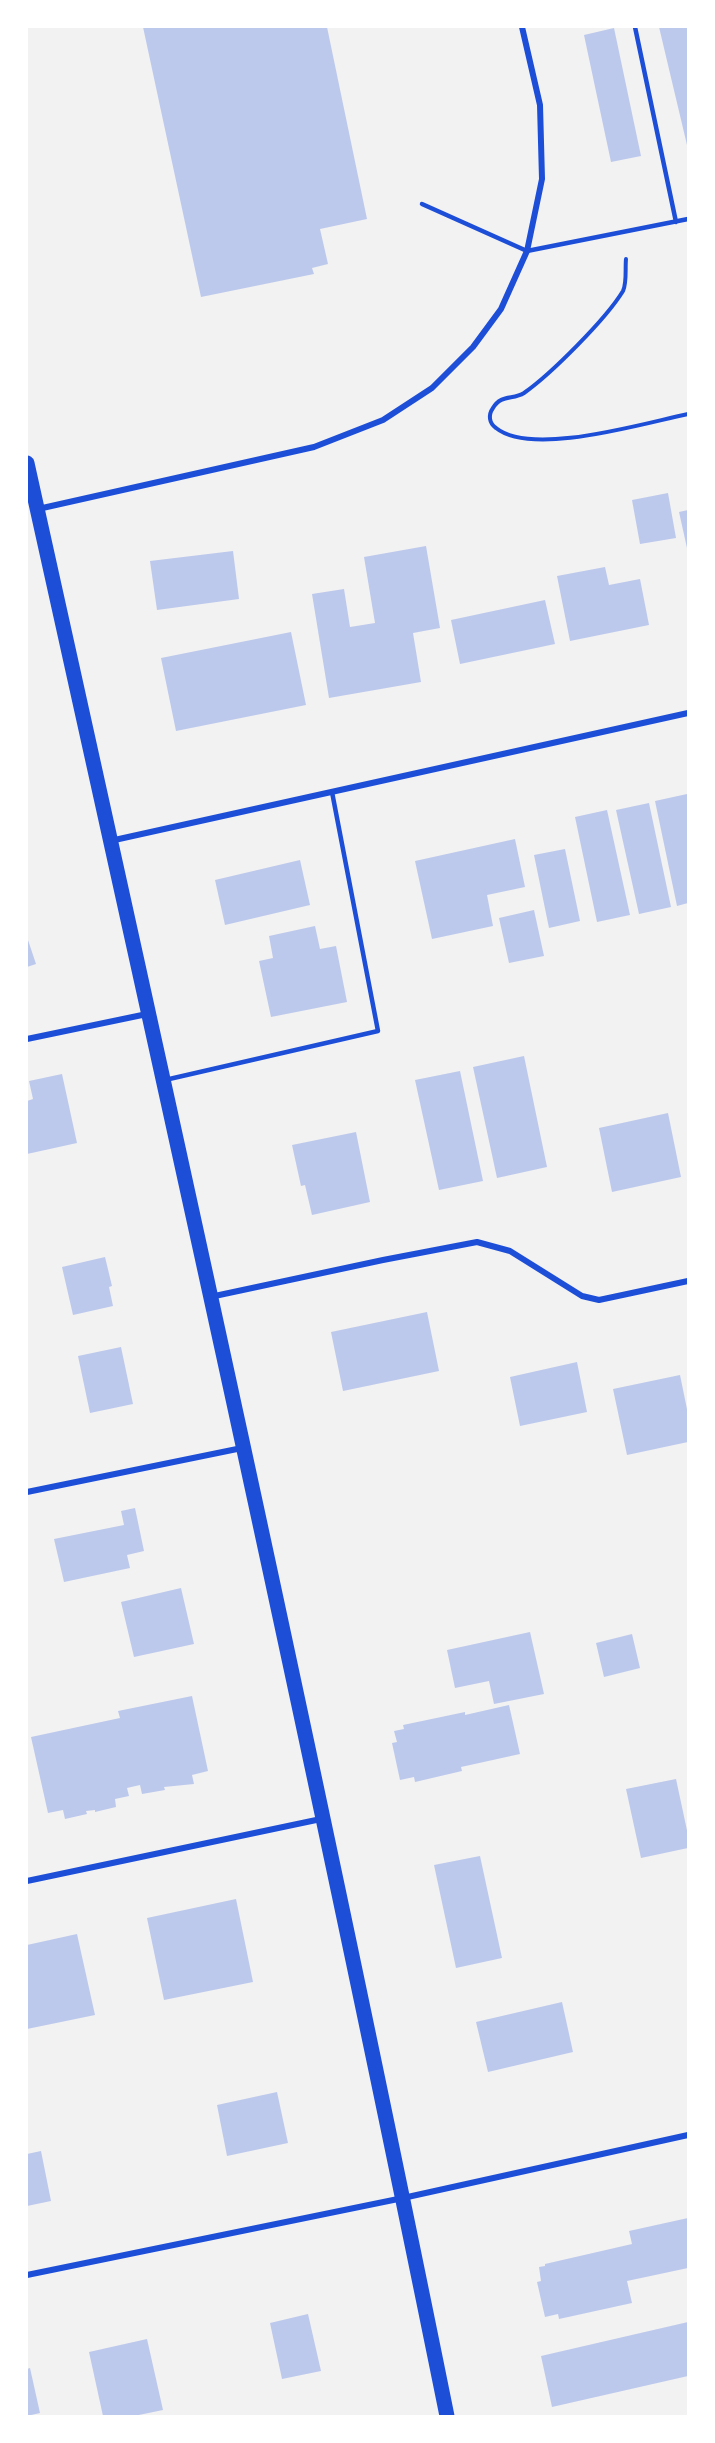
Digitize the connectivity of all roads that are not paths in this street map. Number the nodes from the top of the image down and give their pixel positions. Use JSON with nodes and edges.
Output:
{"nodes":[{"id":1,"x":522,"y":27,"type":"edge"},
{"id":2,"x":635,"y":27,"type":"edge"},
{"id":3,"x":422,"y":204,"type":"dead end"},
{"id":4,"x":688,"y":219,"type":"edge"},
{"id":5,"x":676,"y":222,"type":"junction"},
{"id":6,"x":527,"y":251,"type":"junction"},
{"id":7,"x":27,"y":463,"type":"edge"},
{"id":8,"x":37,"y":509,"type":"junction"},
{"id":9,"x":688,"y":713,"type":"edge"},
{"id":10,"x":332,"y":792,"type":"junction"},
{"id":11,"x":110,"y":841,"type":"junction"},
{"id":12,"x":147,"y":1014,"type":"junction"},
{"id":13,"x":27,"y":1039,"type":"edge"},
{"id":14,"x":162,"y":1081,"type":"junction"},
{"id":15,"x":688,"y":1281,"type":"edge"},
{"id":16,"x":210,"y":1298,"type":"junction"},
{"id":17,"x":242,"y":1448,"type":"junction"},
{"id":18,"x":27,"y":1492,"type":"edge"},
{"id":19,"x":322,"y":1819,"type":"junction"},
{"id":20,"x":27,"y":1881,"type":"edge"},
{"id":21,"x":688,"y":2135,"type":"edge"},
{"id":22,"x":403,"y":2198,"type":"junction"},
{"id":23,"x":27,"y":2275,"type":"edge"},
{"id":24,"x":447,"y":2416,"type":"edge"}],
"edges":[{"from":1,"to":6,"type":"street"},
{"from":2,"to":5,"type":"lane"},
{"from":3,"to":6,"type":"lane"},
{"from":4,"to":5,"type":"lane"},
{"from":5,"to":6,"type":"lane"},
{"from":6,"to":8,"type":"street"},
{"from":7,"to":8,"type":"main road"},
{"from":8,"to":11,"type":"main road"},
{"from":9,"to":10,"type":"street"},
{"from":10,"to":11,"type":"street"},
{"from":10,"to":14,"type":"lane"},
{"from":11,"to":12,"type":"main road"},
{"from":12,"to":13,"type":"street"},
{"from":12,"to":14,"type":"main road"},
{"from":14,"to":16,"type":"main road"},
{"from":15,"to":16,"type":"street"},
{"from":16,"to":17,"type":"main road"},
{"from":17,"to":18,"type":"street"},
{"from":17,"to":19,"type":"main road"},
{"from":19,"to":20,"type":"street"},
{"from":19,"to":22,"type":"main road"},
{"from":21,"to":22,"type":"street"},
{"from":22,"to":23,"type":"street"},
{"from":22,"to":24,"type":"main road"}]}
